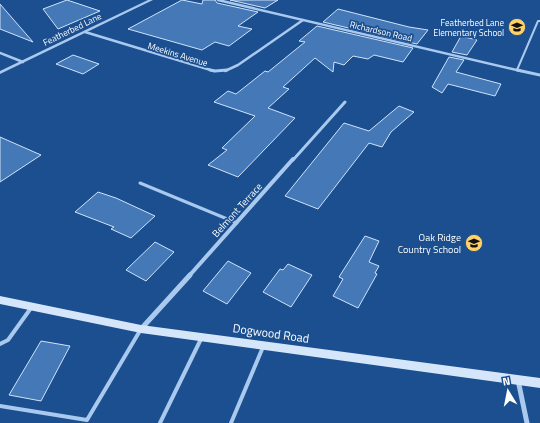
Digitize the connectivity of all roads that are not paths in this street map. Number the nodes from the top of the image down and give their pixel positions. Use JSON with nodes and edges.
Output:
{"nodes":[{"id":1,"x":151,"y":0,"type":"edge"},
{"id":2,"x":218,"y":0,"type":"edge"},
{"id":3,"x":303,"y":20,"type":"junction"},
{"id":4,"x":540,"y":21,"type":"edge"},
{"id":5,"x":85,"y":32,"type":"junction"},
{"id":6,"x":0,"y":53,"type":"edge"},
{"id":7,"x":23,"y":62,"type":"junction"},
{"id":8,"x":517,"y":70,"type":"junction"},
{"id":9,"x":0,"y":73,"type":"edge"},
{"id":10,"x":540,"y":75,"type":"edge"},
{"id":11,"x":345,"y":102,"type":"dead end"},
{"id":12,"x":140,"y":183,"type":"dead end"},
{"id":13,"x":237,"y":223,"type":"junction"},
{"id":14,"x":0,"y":300,"type":"edge"},
{"id":15,"x":32,"y":308,"type":"junction"},
{"id":16,"x":141,"y":329,"type":"junction"},
{"id":17,"x":201,"y":337,"type":"junction"},
{"id":18,"x":0,"y":344,"type":"edge"},
{"id":19,"x":264,"y":346,"type":"junction"},
{"id":20,"x":518,"y":380,"type":"junction"},
{"id":21,"x":540,"y":383,"type":"edge"},
{"id":22,"x":0,"y":406,"type":"edge"},
{"id":23,"x":160,"y":423,"type":"edge"},
{"id":24,"x":231,"y":423,"type":"edge"},
{"id":25,"x":527,"y":423,"type":"edge"}],
"edges":[{"from":1,"to":5,"type":"street","name":"Featherbed Lane"},
{"from":2,"to":3,"type":"street","name":"Richardson Road"},
{"from":3,"to":5,"type":"street","name":"Meekins Avenue"},
{"from":3,"to":8,"type":"street","name":"Richardson Road"},
{"from":4,"to":8,"type":"lane"},
{"from":5,"to":7,"type":"street","name":"Featherbed Lane"},
{"from":6,"to":7,"type":"street"},
{"from":7,"to":9,"type":"street","name":"Featherbed Lane"},
{"from":8,"to":10,"type":"street","name":"Richardson Road"},
{"from":11,"to":13,"type":"street","name":"Belmont Terrace"},
{"from":12,"to":13,"type":"lane"},
{"from":13,"to":16,"type":"street","name":"Belmont Terrace"},
{"from":14,"to":15,"type":"main road","name":"Dogwood Road"},
{"from":15,"to":16,"type":"main road","name":"Dogwood Road"},
{"from":15,"to":18,"type":"lane"},
{"from":16,"to":17,"type":"main road","name":"Dogwood Road"},
{"from":16,"to":22,"type":"lane"},
{"from":17,"to":19,"type":"main road","name":"Dogwood Road"},
{"from":17,"to":23,"type":"lane"},
{"from":19,"to":20,"type":"main road","name":"Dogwood Road"},
{"from":19,"to":24,"type":"lane"},
{"from":20,"to":21,"type":"main road","name":"Dogwood Road"},
{"from":20,"to":25,"type":"street"}]}
